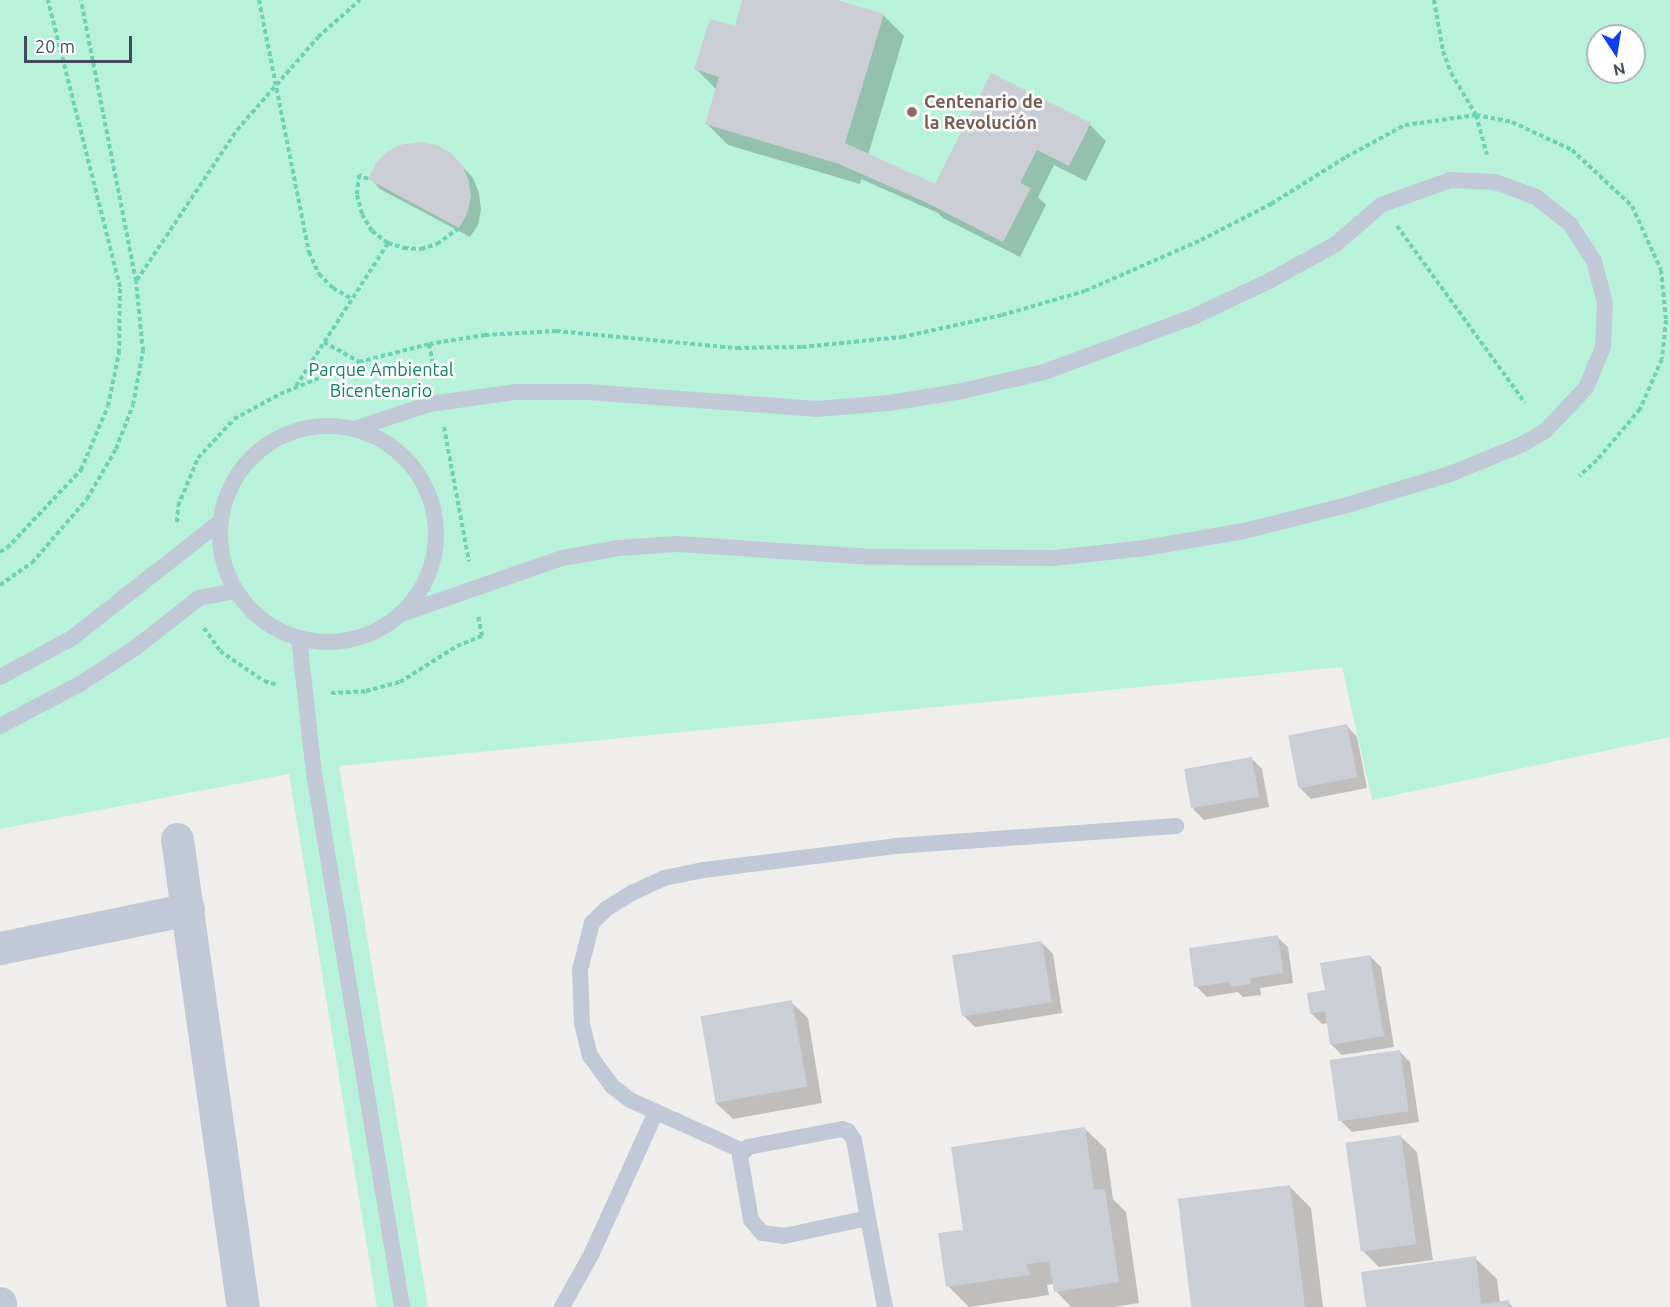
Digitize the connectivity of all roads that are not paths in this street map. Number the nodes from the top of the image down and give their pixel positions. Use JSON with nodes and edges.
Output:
{"nodes":[{"id":1,"x":354,"y":429,"type":"junction"},
{"id":2,"x":220,"y":522,"type":"junction"},
{"id":3,"x":236,"y":591,"type":"junction"},
{"id":4,"x":401,"y":614,"type":"junction"},
{"id":5,"x":299,"y":638,"type":"junction"},
{"id":6,"x":0,"y":677,"type":"edge"},
{"id":7,"x":0,"y":726,"type":"edge"},
{"id":8,"x":1176,"y":826,"type":"dead end"},
{"id":9,"x":177,"y":839,"type":"dead end"},
{"id":10,"x":188,"y":909,"type":"junction"},
{"id":11,"x":0,"y":948,"type":"edge"},
{"id":12,"x":656,"y":1112,"type":"junction"},
{"id":13,"x":743,"y":1151,"type":"junction"},
{"id":14,"x":868,"y":1218,"type":"junction"},
{"id":15,"x":245,"y":1305,"type":"edge"},
{"id":16,"x":402,"y":1307,"type":"edge"},
{"id":17,"x":562,"y":1307,"type":"edge"},
{"id":18,"x":885,"y":1307,"type":"edge"}],
"edges":[{"from":1,"to":2,"type":"lane"},
{"from":1,"to":4,"type":"lane"},
{"from":1,"to":4,"type":"lane"},
{"from":2,"to":3,"type":"lane"},
{"from":2,"to":6,"type":"lane"},
{"from":3,"to":5,"type":"lane"},
{"from":3,"to":7,"type":"lane"},
{"from":4,"to":5,"type":"lane"},
{"from":5,"to":16,"type":"lane"},
{"from":8,"to":12,"type":"lane"},
{"from":9,"to":10,"type":"street"},
{"from":10,"to":11,"type":"street"},
{"from":10,"to":15,"type":"street"},
{"from":12,"to":13,"type":"lane"},
{"from":12,"to":17,"type":"lane"},
{"from":13,"to":14,"type":"lane"},
{"from":13,"to":14,"type":"lane"},
{"from":14,"to":18,"type":"lane"}]}
